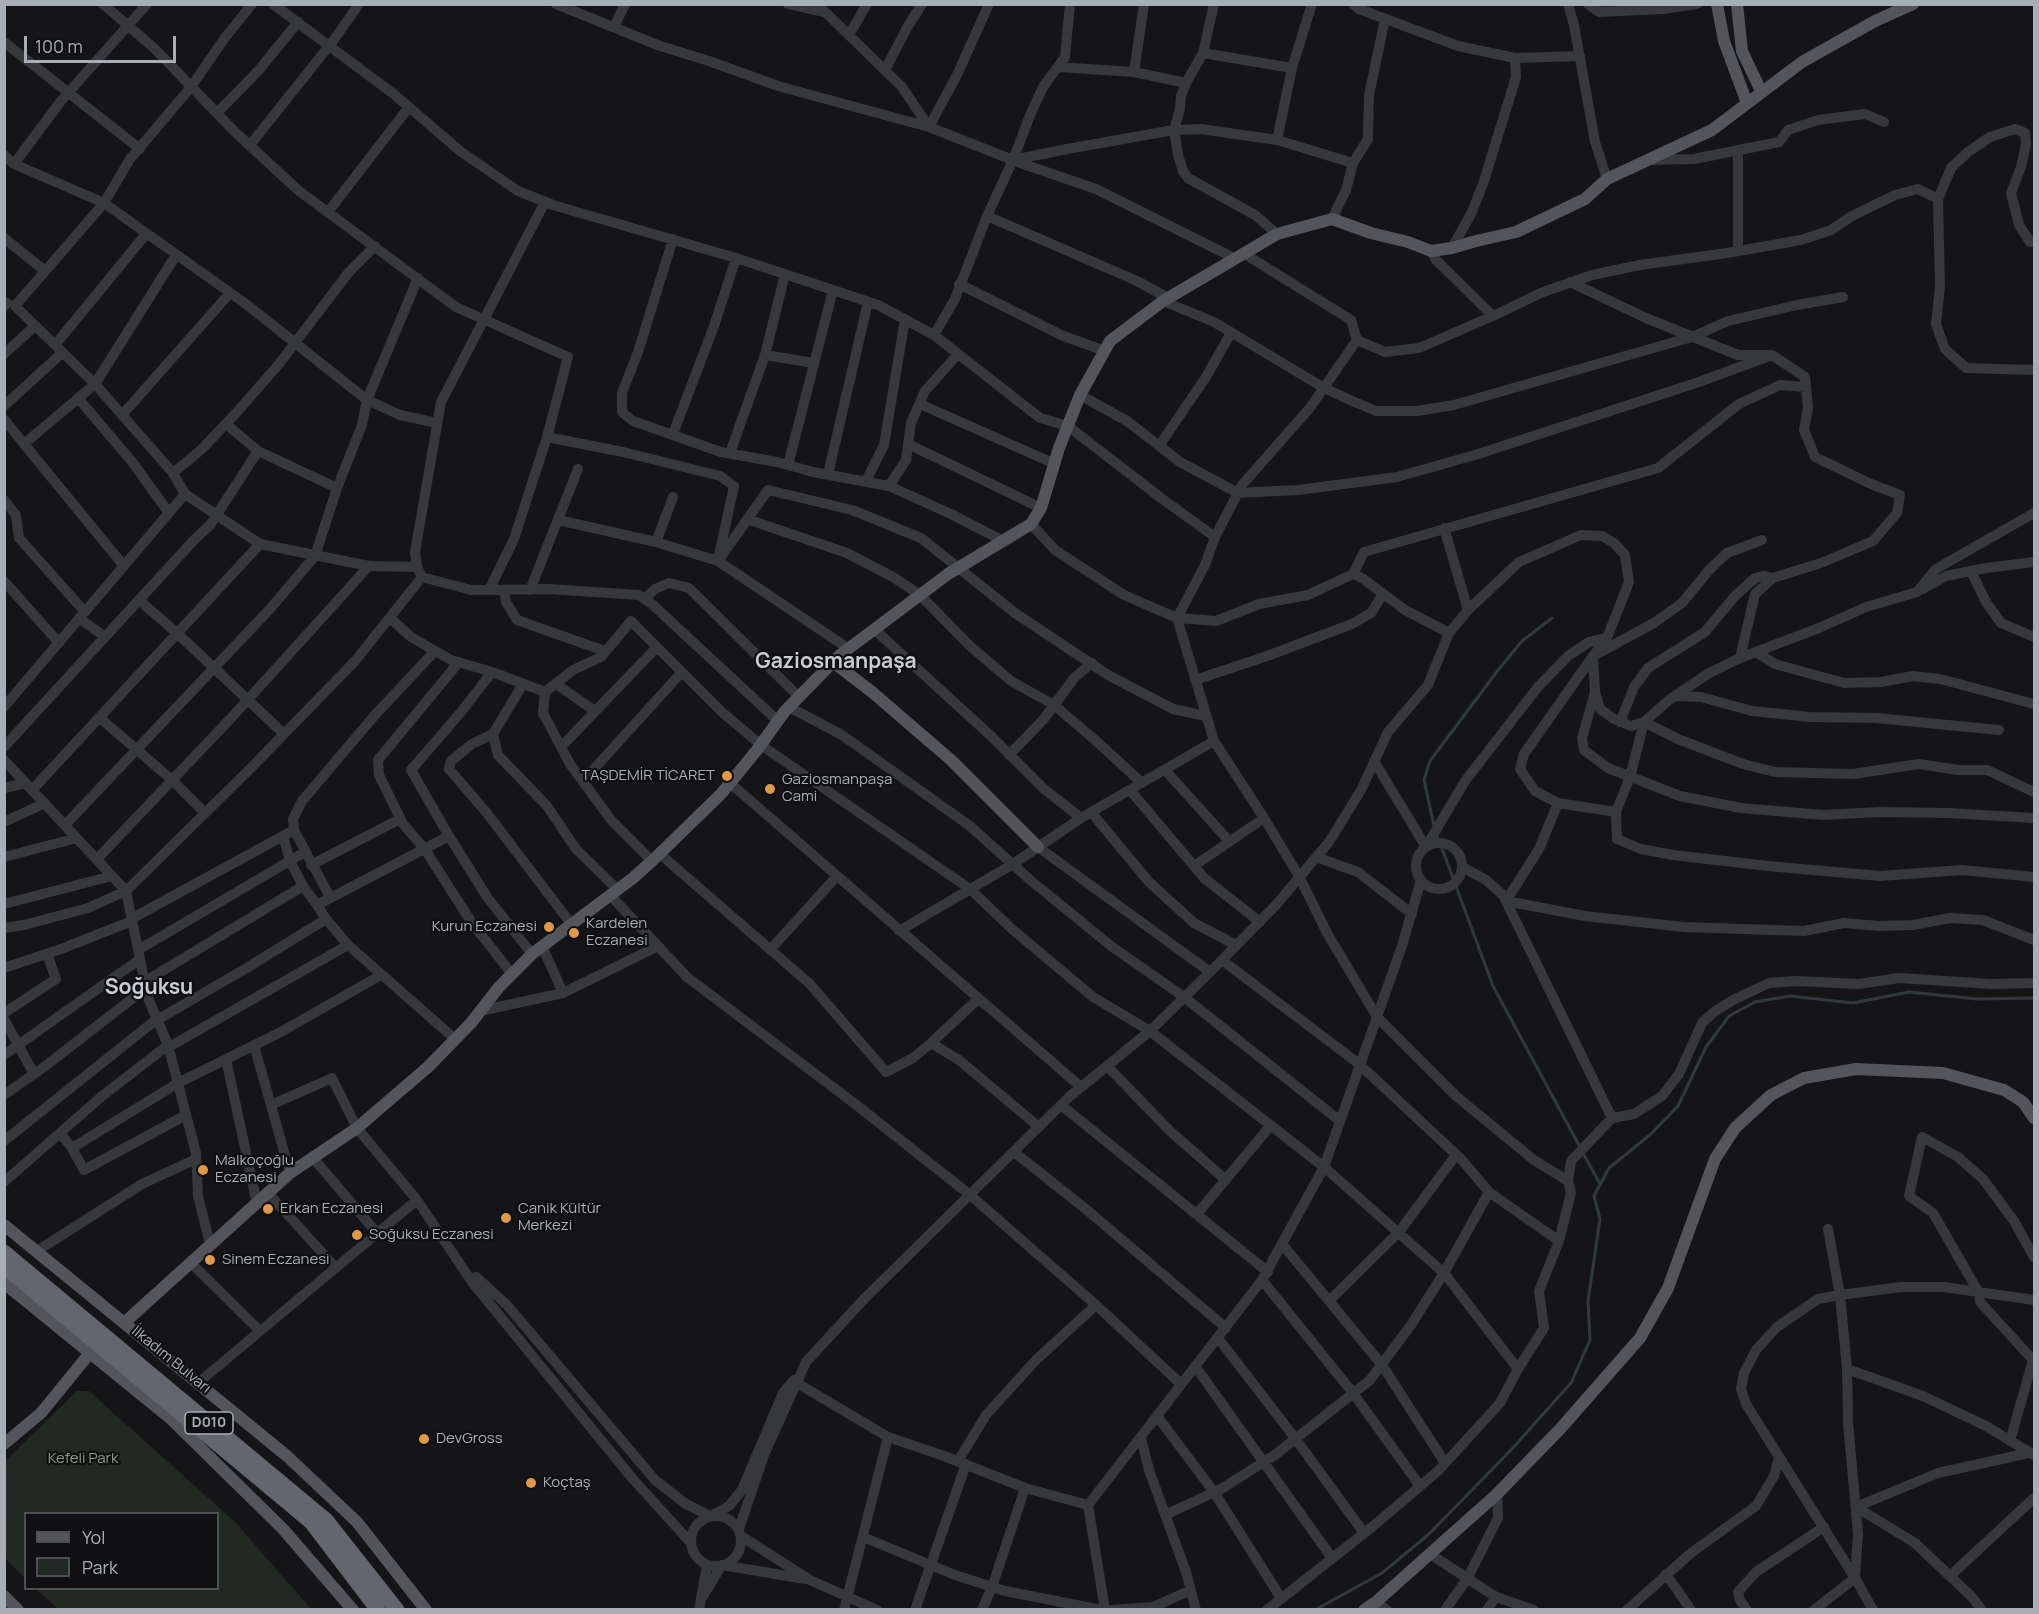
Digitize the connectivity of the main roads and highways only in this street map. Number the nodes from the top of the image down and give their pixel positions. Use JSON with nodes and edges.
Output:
{"nodes":[{"id":1,"x":1717,"y":4,"type":"edge"},
{"id":2,"x":1737,"y":4,"type":"edge"},
{"id":3,"x":1913,"y":4,"type":"edge"},
{"id":4,"x":1761,"y":91,"type":"junction"},
{"id":5,"x":1747,"y":103,"type":"junction"},
{"id":6,"x":833,"y":663,"type":"junction"},
{"id":7,"x":1038,"y":847,"type":"road end"},
{"id":8,"x":2034,"y":1118,"type":"edge"},
{"id":9,"x":4,"y":1225,"type":"edge"},
{"id":10,"x":4,"y":1252,"type":"edge"},
{"id":11,"x":4,"y":1266,"type":"edge"},
{"id":12,"x":4,"y":1282,"type":"edge"},
{"id":13,"x":124,"y":1323,"type":"junction"},
{"id":14,"x":90,"y":1353,"type":"junction"},
{"id":15,"x":6,"y":1440,"type":"edge"},
{"id":16,"x":4,"y":1596,"type":"edge"},
{"id":17,"x":18,"y":1610,"type":"edge"},
{"id":18,"x":353,"y":1610,"type":"edge"},
{"id":19,"x":378,"y":1610,"type":"edge"},
{"id":20,"x":397,"y":1610,"type":"edge"},
{"id":21,"x":426,"y":1610,"type":"edge"},
{"id":22,"x":1364,"y":1610,"type":"edge"}],
"edges":[{"from":1,"to":5,"type":"main road"},
{"from":2,"to":4,"type":"main road"},
{"from":3,"to":4,"type":"main road"},
{"from":4,"to":5,"type":"main road"},
{"from":5,"to":6,"type":"main road"},
{"from":6,"to":7,"type":"main road"},
{"from":6,"to":13,"type":"main road"},
{"from":8,"to":22,"type":"main road"},
{"from":9,"to":13,"type":"main road","name":"İlkadım Bulvarı"},
{"from":10,"to":20,"type":"highway","name":"İlkadım Bulvarı","number":"D010"},
{"from":11,"to":19,"type":"highway","number":"D010"},
{"from":12,"to":14,"type":"main road"},
{"from":13,"to":21,"type":"main road","name":"İlkadım Bulvarı"},
{"from":14,"to":15,"type":"main road"},
{"from":14,"to":18,"type":"main road"},
{"from":16,"to":17,"type":"main road"}]}
